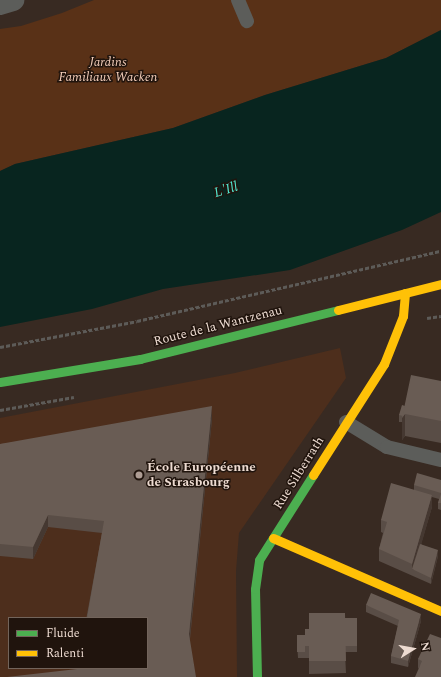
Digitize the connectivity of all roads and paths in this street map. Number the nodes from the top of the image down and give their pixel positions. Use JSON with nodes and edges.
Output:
{"nodes":[{"id":1,"x":13,"y":0,"type":"edge"},
{"id":2,"x":238,"y":0,"type":"edge"},
{"id":3,"x":0,"y":4,"type":"edge"},
{"id":4,"x":247,"y":21,"type":"dead end"},
{"id":5,"x":441,"y":251,"type":"edge"},
{"id":6,"x":441,"y":284,"type":"edge"},
{"id":7,"x":405,"y":293,"type":"junction"},
{"id":8,"x":0,"y":347,"type":"edge"},
{"id":9,"x":0,"y":382,"type":"edge"},
{"id":10,"x":346,"y":422,"type":"junction"},
{"id":11,"x":441,"y":460,"type":"edge"},
{"id":12,"x":273,"y":538,"type":"junction"},
{"id":13,"x":441,"y":611,"type":"edge"},
{"id":14,"x":257,"y":677,"type":"edge"}],
"edges":[{"from":1,"to":3,"type":"street"},
{"from":2,"to":4,"type":"lane"},
{"from":5,"to":8,"type":"path"},
{"from":6,"to":7,"type":"street","name":"Route de la Wantzenau"},
{"from":7,"to":9,"type":"street","name":"Route de la Wantzenau"},
{"from":7,"to":10,"type":"street","name":"Rue Silberrath"},
{"from":10,"to":11,"type":"lane"},
{"from":10,"to":12,"type":"street","name":"Rue Silberrath"},
{"from":12,"to":13,"type":"street"},
{"from":12,"to":14,"type":"street","name":"Rue Silberrath"}]}
